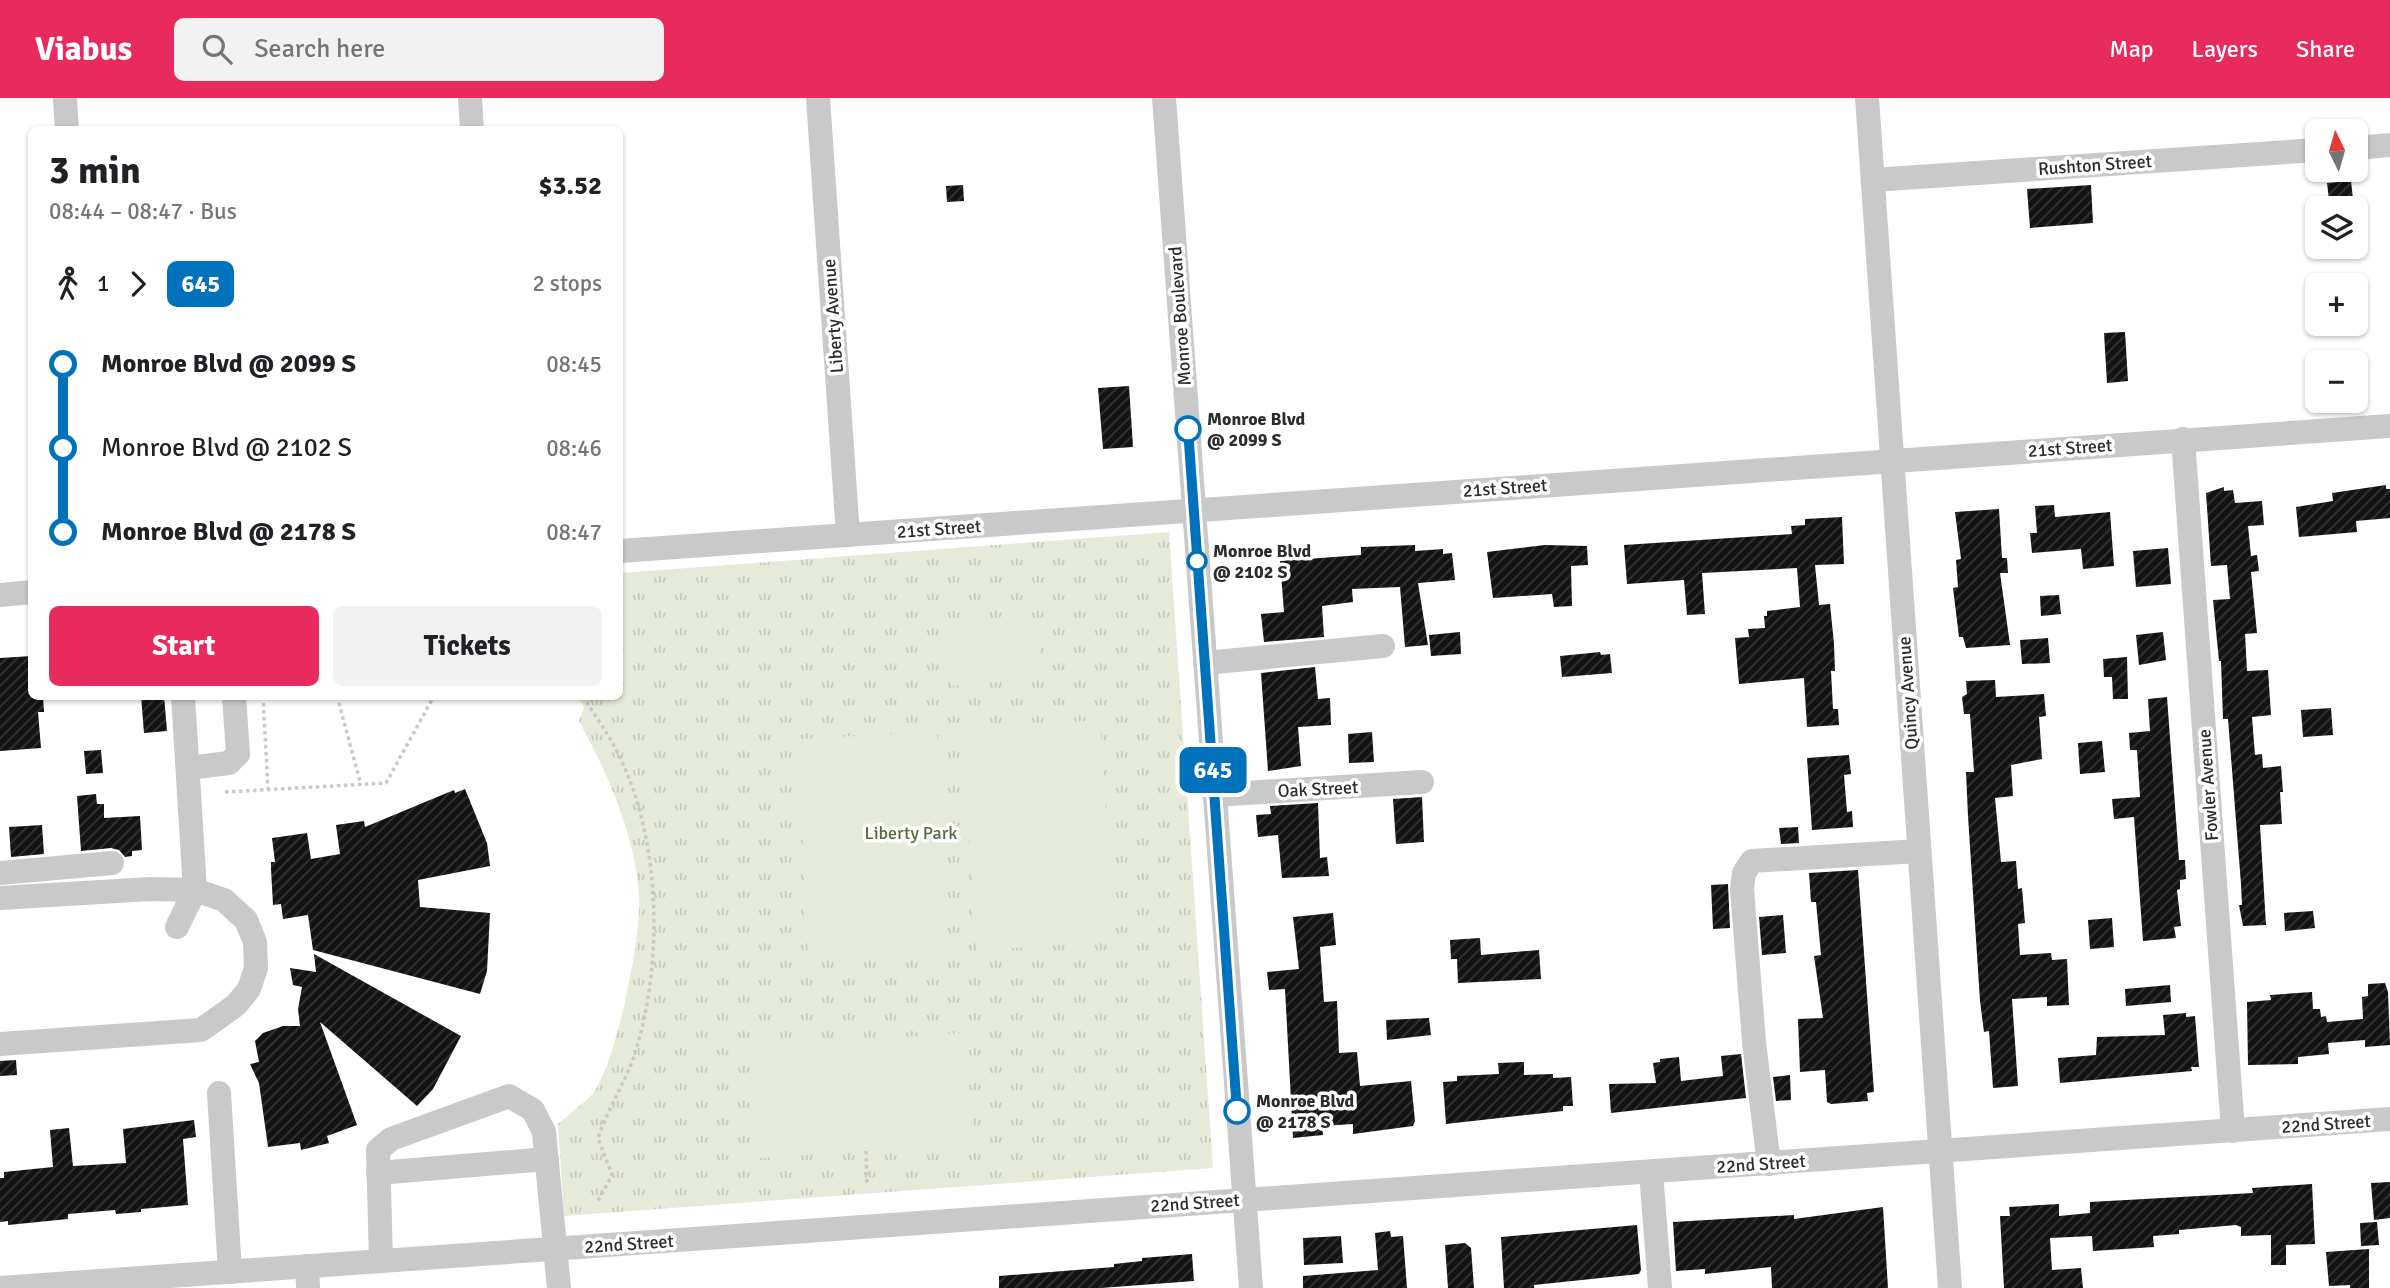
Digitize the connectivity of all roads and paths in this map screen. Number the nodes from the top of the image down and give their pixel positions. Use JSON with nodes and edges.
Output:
{"nodes":[{"id":1,"x":65,"y":98,"type":"edge"},
{"id":2,"x":470,"y":98,"type":"edge"},
{"id":3,"x":818,"y":98,"type":"edge"},
{"id":4,"x":1164,"y":98,"type":"edge"},
{"id":5,"x":1867,"y":98,"type":"edge"},
{"id":6,"x":67,"y":126,"type":"edge"},
{"id":7,"x":472,"y":126,"type":"edge"},
{"id":8,"x":2390,"y":145,"type":"edge"},
{"id":9,"x":2368,"y":147,"type":"edge"},
{"id":10,"x":2305,"y":151,"type":"edge"},
{"id":11,"x":1873,"y":180,"type":"junction"},
{"id":12,"x":2390,"y":426,"type":"edge"},
{"id":13,"x":2183,"y":439,"type":"junction"},
{"id":14,"x":1892,"y":460,"type":"junction"},
{"id":15,"x":1194,"y":511,"type":"junction"},
{"id":16,"x":848,"y":535,"type":"junction"},
{"id":17,"x":623,"y":551,"type":"edge"},
{"id":18,"x":28,"y":592,"type":"edge"},
{"id":19,"x":0,"y":594,"type":"edge"},
{"id":20,"x":1383,"y":646,"type":"dead end"},
{"id":21,"x":1205,"y":663,"type":"junction"},
{"id":22,"x":183,"y":700,"type":"edge"},
{"id":23,"x":234,"y":700,"type":"edge"},
{"id":24,"x":263,"y":700,"type":"edge"},
{"id":25,"x":338,"y":700,"type":"edge"},
{"id":26,"x":432,"y":700,"type":"edge"},
{"id":27,"x":585,"y":700,"type":"edge"},
{"id":28,"x":188,"y":768,"type":"junction"},
{"id":29,"x":1422,"y":782,"type":"dead end"},
{"id":30,"x":361,"y":785,"type":"junction"},
{"id":31,"x":268,"y":789,"type":"junction"},
{"id":32,"x":225,"y":792,"type":"dead end"},
{"id":33,"x":1214,"y":795,"type":"junction"},
{"id":34,"x":1919,"y":851,"type":"junction"},
{"id":35,"x":112,"y":863,"type":"dead end"},
{"id":36,"x":0,"y":873,"type":"edge"},
{"id":37,"x":195,"y":890,"type":"junction"},
{"id":38,"x":0,"y":898,"type":"edge"},
{"id":39,"x":177,"y":928,"type":"dead end"},
{"id":40,"x":0,"y":1044,"type":"edge"},
{"id":41,"x":219,"y":1093,"type":"dead end"},
{"id":42,"x":2390,"y":1119,"type":"edge"},
{"id":43,"x":2233,"y":1131,"type":"junction"},
{"id":44,"x":866,"y":1152,"type":"dead end"},
{"id":45,"x":1940,"y":1152,"type":"junction"},
{"id":46,"x":547,"y":1159,"type":"junction"},
{"id":47,"x":1769,"y":1164,"type":"junction"},
{"id":48,"x":1651,"y":1172,"type":"junction"},
{"id":49,"x":378,"y":1173,"type":"junction"},
{"id":50,"x":867,"y":1185,"type":"dead end"},
{"id":51,"x":1244,"y":1199,"type":"junction"},
{"id":52,"x":597,"y":1203,"type":"dead end"},
{"id":53,"x":556,"y":1249,"type":"junction"},
{"id":54,"x":381,"y":1261,"type":"junction"},
{"id":55,"x":230,"y":1272,"type":"junction"},
{"id":56,"x":307,"y":1277,"type":"edge"},
{"id":57,"x":187,"y":1281,"type":"edge"},
{"id":58,"x":143,"y":1283,"type":"edge"},
{"id":59,"x":60,"y":1286,"type":"edge"},
{"id":60,"x":0,"y":1288,"type":"edge"},
{"id":61,"x":559,"y":1288,"type":"edge"},
{"id":62,"x":1251,"y":1288,"type":"edge"},
{"id":63,"x":1660,"y":1288,"type":"edge"},
{"id":64,"x":1950,"y":1288,"type":"edge"}],
"edges":[{"from":1,"to":6,"type":"street"},
{"from":2,"to":7,"type":"street"},
{"from":3,"to":16,"type":"street","name":"Liberty Avenue"},
{"from":4,"to":15,"type":"street","name":"Monroe Boulevard"},
{"from":5,"to":11,"type":"street","name":"Quincy Avenue"},
{"from":8,"to":9,"type":"street"},
{"from":10,"to":11,"type":"street","name":"Rushton Street"},
{"from":11,"to":14,"type":"street","name":"Quincy Avenue"},
{"from":12,"to":13,"type":"street","name":"21st Street"},
{"from":13,"to":14,"type":"street","name":"21st Street"},
{"from":13,"to":43,"type":"street","name":"Fowler Avenue"},
{"from":14,"to":15,"type":"street","name":"21st Street"},
{"from":14,"to":34,"type":"street","name":"Quincy Avenue"},
{"from":15,"to":16,"type":"street","name":"21st Street"},
{"from":15,"to":21,"type":"street","name":"Monroe Boulevard"},
{"from":16,"to":17,"type":"street","name":"21st Street"},
{"from":18,"to":19,"type":"street"},
{"from":20,"to":21,"type":"street"},
{"from":21,"to":33,"type":"street","name":"Monroe Boulevard"},
{"from":22,"to":28,"type":"street"},
{"from":23,"to":28,"type":"street"},
{"from":24,"to":31,"type":"path"},
{"from":25,"to":30,"type":"path"},
{"from":26,"to":30,"type":"path"},
{"from":27,"to":52,"type":"path"},
{"from":28,"to":37,"type":"street"},
{"from":29,"to":33,"type":"street","name":"Oak Street"},
{"from":30,"to":31,"type":"path"},
{"from":31,"to":32,"type":"path"},
{"from":33,"to":51,"type":"street","name":"Monroe Boulevard"},
{"from":34,"to":45,"type":"street","name":"Quincy Avenue"},
{"from":34,"to":47,"type":"street"},
{"from":35,"to":36,"type":"street"},
{"from":37,"to":38,"type":"street"},
{"from":37,"to":39,"type":"street"},
{"from":37,"to":40,"type":"street"},
{"from":41,"to":55,"type":"street"},
{"from":42,"to":43,"type":"street","name":"22nd Street"},
{"from":43,"to":45,"type":"street","name":"22nd Street"},
{"from":44,"to":50,"type":"path"},
{"from":45,"to":47,"type":"street","name":"22nd Street"},
{"from":45,"to":64,"type":"street","name":"Quincy Avenue"},
{"from":46,"to":49,"type":"street"},
{"from":46,"to":49,"type":"street"},
{"from":46,"to":53,"type":"street"},
{"from":47,"to":48,"type":"street","name":"22nd Street"},
{"from":48,"to":51,"type":"street","name":"22nd Street"},
{"from":48,"to":63,"type":"street"},
{"from":49,"to":54,"type":"street"},
{"from":51,"to":53,"type":"street","name":"22nd Street"},
{"from":51,"to":62,"type":"street","name":"Monroe Boulevard"},
{"from":53,"to":54,"type":"street","name":"22nd Street"},
{"from":53,"to":61,"type":"street"},
{"from":54,"to":56,"type":"street","name":"22nd Street"},
{"from":55,"to":56,"type":"street","name":"22nd Street"},
{"from":55,"to":57,"type":"street","name":"22nd Street"},
{"from":57,"to":58,"type":"street","name":"22nd Street"},
{"from":58,"to":59,"type":"street","name":"22nd Street"},
{"from":59,"to":60,"type":"street","name":"22nd Street"}]}
